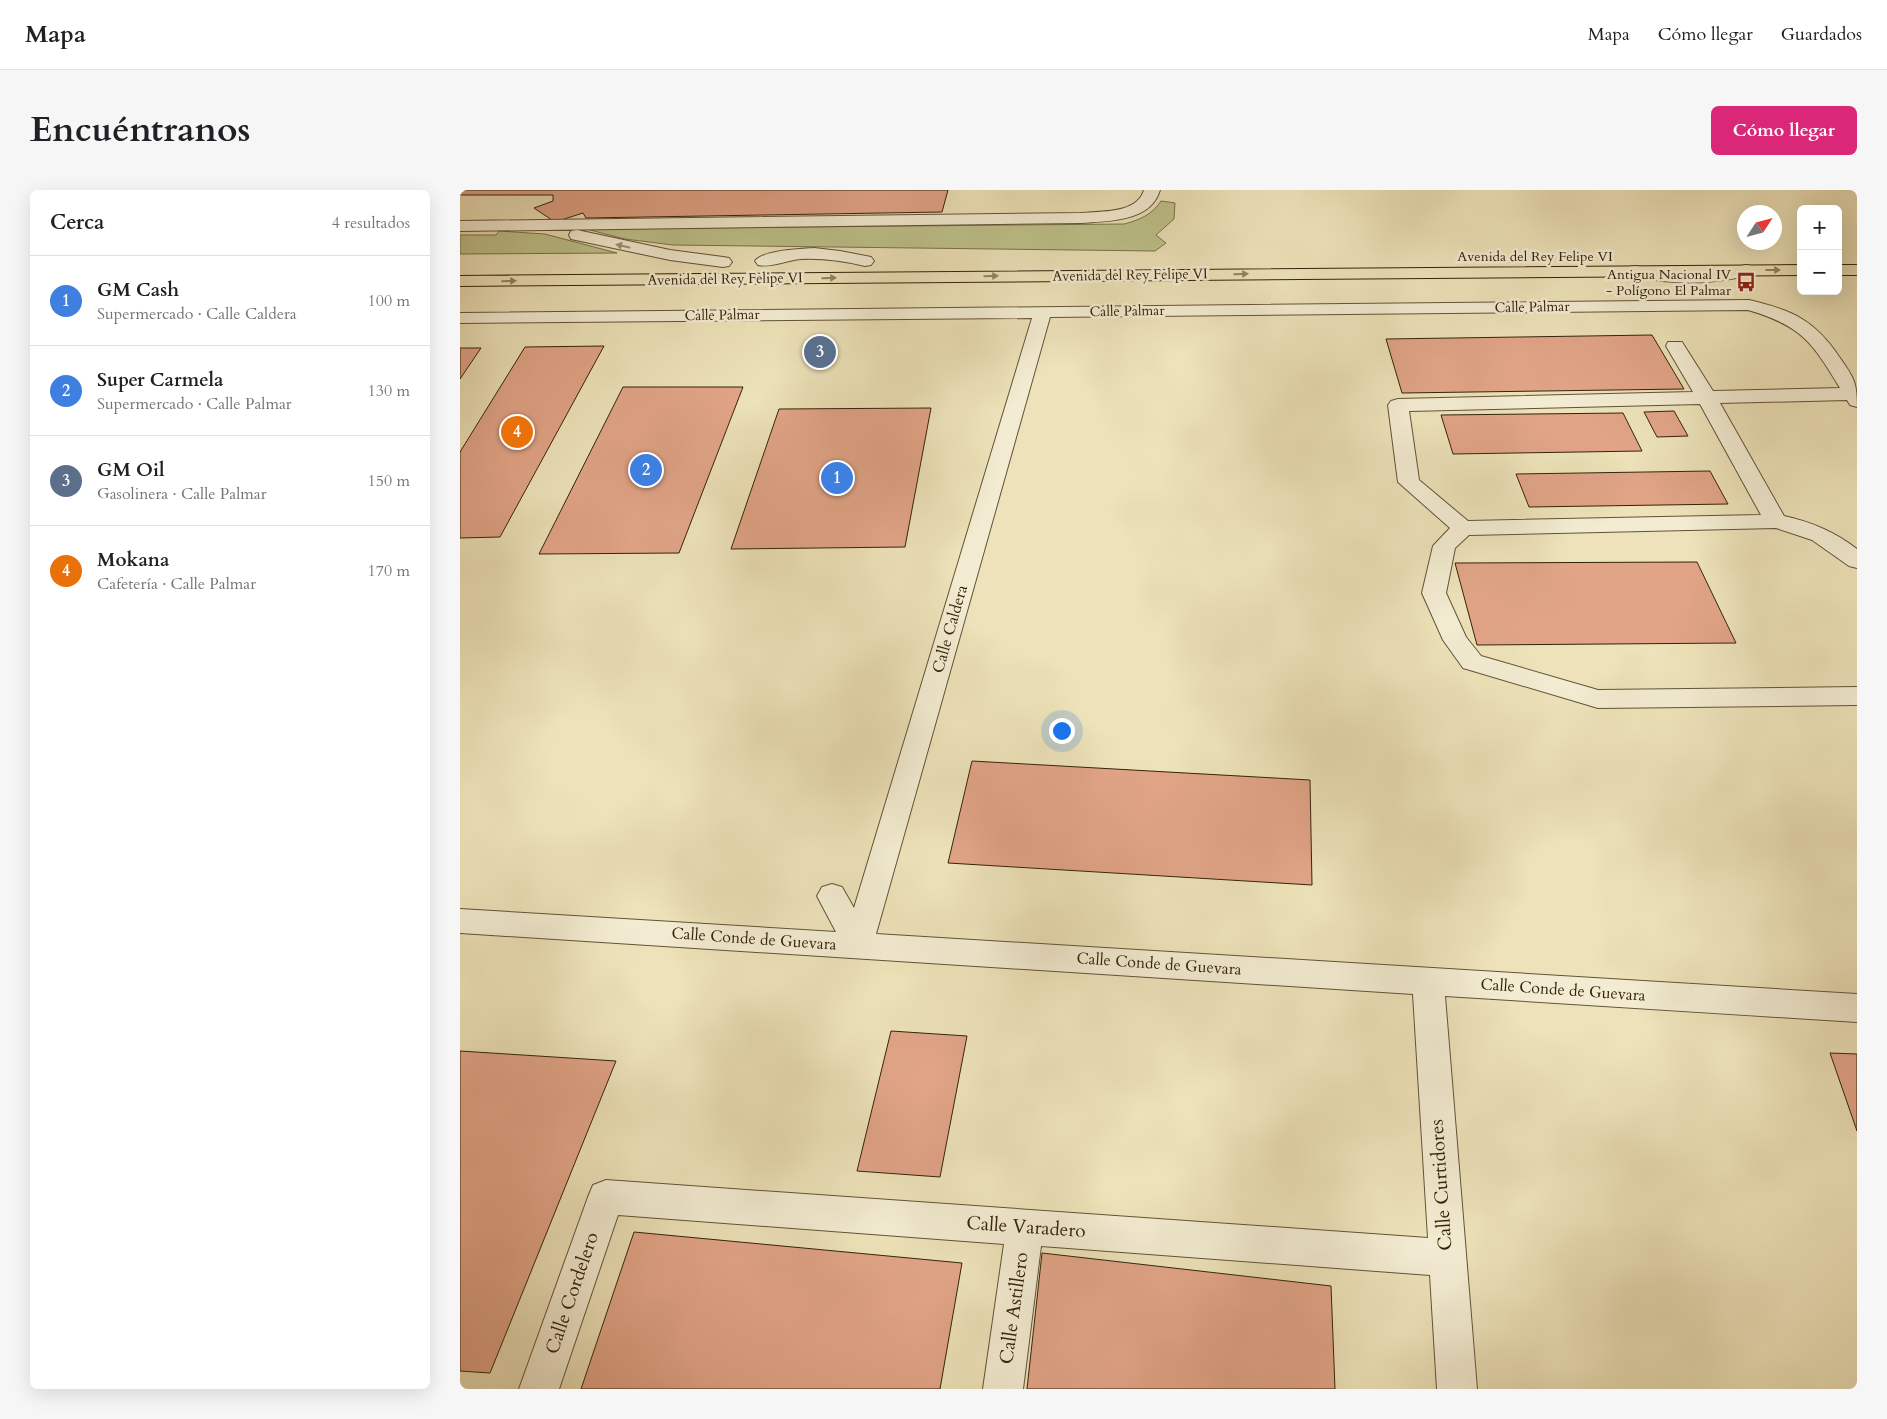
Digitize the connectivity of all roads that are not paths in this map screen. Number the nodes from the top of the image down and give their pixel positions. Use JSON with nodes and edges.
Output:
{"nodes":[{"id":1,"x":1152,"y":190,"type":"edge"},
{"id":2,"x":519,"y":220,"type":"dead end"},
{"id":3,"x":460,"y":221,"type":"edge"},
{"id":4,"x":536,"y":225,"type":"junction"},
{"id":5,"x":460,"y":226,"type":"edge"},
{"id":6,"x":460,"y":232,"type":"edge"},
{"id":7,"x":494,"y":232,"type":"dead end"},
{"id":8,"x":1797,"y":256,"type":"edge"},
{"id":9,"x":1842,"y":256,"type":"edge"},
{"id":10,"x":1857,"y":256,"type":"edge"},
{"id":11,"x":1093,"y":259,"type":"dead end"},
{"id":12,"x":885,"y":260,"type":"dead end"},
{"id":13,"x":625,"y":262,"type":"dead end"},
{"id":14,"x":735,"y":262,"type":"junction"},
{"id":15,"x":1746,"y":270,"type":"joint"},
{"id":16,"x":1797,"y":270,"type":"edge"},
{"id":17,"x":1842,"y":270,"type":"edge"},
{"id":18,"x":1857,"y":270,"type":"edge"},
{"id":19,"x":1635,"y":271,"type":"joint"},
{"id":20,"x":460,"y":281,"type":"edge"},
{"id":21,"x":1043,"y":312,"type":"junction"},
{"id":22,"x":460,"y":318,"type":"edge"},
{"id":23,"x":1675,"y":346,"type":"dead end"},
{"id":24,"x":1707,"y":398,"type":"junction"},
{"id":25,"x":1855,"y":398,"type":"edge"},
{"id":26,"x":1776,"y":521,"type":"junction"},
{"id":27,"x":1463,"y":528,"type":"junction"},
{"id":28,"x":1857,"y":561,"type":"edge"},
{"id":29,"x":1857,"y":696,"type":"edge"},
{"id":30,"x":832,"y":896,"type":"dead end"},
{"id":31,"x":460,"y":920,"type":"edge"},
{"id":32,"x":858,"y":946,"type":"junction"},
{"id":33,"x":1428,"y":981,"type":"junction"},
{"id":34,"x":1857,"y":1008,"type":"edge"},
{"id":35,"x":606,"y":1197,"type":"joint"},
{"id":36,"x":1025,"y":1227,"type":"junction"},
{"id":37,"x":1446,"y":1258,"type":"junction"},
{"id":38,"x":539,"y":1389,"type":"edge"},
{"id":39,"x":1003,"y":1389,"type":"edge"},
{"id":40,"x":1457,"y":1389,"type":"edge"}],
"edges":[{"from":1,"to":4,"type":"street"},
{"from":2,"to":3,"type":"street"},
{"from":4,"to":5,"type":"street"},
{"from":14,"to":4,"type":"street","one_way":true},
{"from":6,"to":7,"type":"street"},
{"from":8,"to":11,"type":"main road","name":"Avenida del Rey Felipe VI"},
{"from":9,"to":10,"type":"main road"},
{"from":12,"to":14,"type":"main road","name":"Avenida del Rey Felipe VI"},
{"from":13,"to":14,"type":"main road","name":"Avenida del Rey Felipe VI"},
{"from":15,"to":16,"type":"main road","one_way":true},
{"from":15,"to":19,"type":"street"},
{"from":17,"to":18,"type":"main road"},
{"from":20,"to":19,"type":"main road","name":"Avenida del Rey Felipe VI","one_way":true},
{"from":21,"to":22,"type":"street","name":"Calle Palmar"},
{"from":21,"to":25,"type":"street","name":"Calle Palmar"},
{"from":21,"to":32,"type":"street","name":"Calle Caldera"},
{"from":23,"to":24,"type":"street"},
{"from":24,"to":25,"type":"street"},
{"from":24,"to":26,"type":"street"},
{"from":24,"to":27,"type":"street"},
{"from":26,"to":27,"type":"street"},
{"from":26,"to":28,"type":"street"},
{"from":27,"to":29,"type":"street"},
{"from":30,"to":32,"type":"street"},
{"from":31,"to":32,"type":"street","name":"Calle Conde de Guevara"},
{"from":32,"to":33,"type":"street","name":"Calle Conde de Guevara"},
{"from":33,"to":34,"type":"street","name":"Calle Conde de Guevara"},
{"from":33,"to":37,"type":"street","name":"Calle Curtidores"},
{"from":35,"to":36,"type":"street","name":"Calle Varadero"},
{"from":35,"to":38,"type":"street","name":"Calle Cordelero"},
{"from":36,"to":37,"type":"street","name":"Calle Varadero"},
{"from":36,"to":39,"type":"street","name":"Calle Astillero"},
{"from":37,"to":40,"type":"street","name":"Calle Curtidores"}]}
